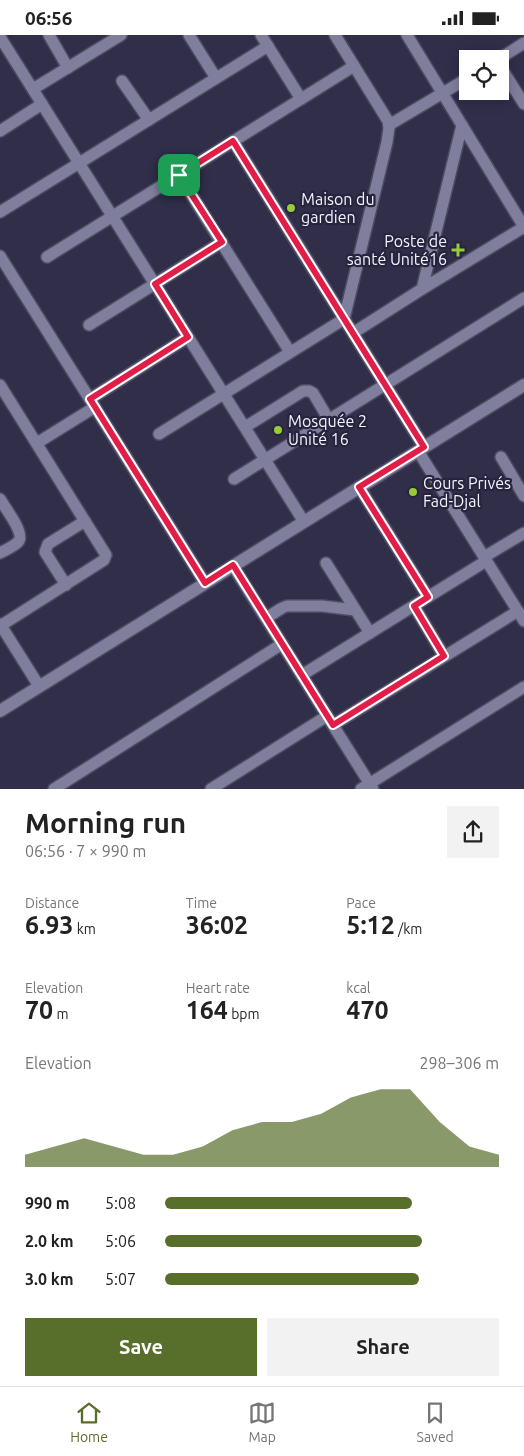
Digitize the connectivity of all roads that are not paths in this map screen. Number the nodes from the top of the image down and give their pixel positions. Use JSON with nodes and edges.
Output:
{"nodes":[{"id":1,"x":49,"y":35,"type":"edge"},
{"id":2,"x":121,"y":35,"type":"edge"},
{"id":3,"x":189,"y":35,"type":"edge"},
{"id":4,"x":261,"y":35,"type":"edge"},
{"id":5,"x":335,"y":35,"type":"edge"},
{"id":6,"x":0,"y":36,"type":"edge"},
{"id":7,"x":412,"y":37,"type":"edge"},
{"id":8,"x":524,"y":43,"type":"edge"},
{"id":9,"x":268,"y":46,"type":"junction"},
{"id":10,"x":509,"y":52,"type":"edge"},
{"id":11,"x":354,"y":66,"type":"junction"},
{"id":12,"x":68,"y":67,"type":"junction"},
{"id":13,"x":216,"y":78,"type":"junction"},
{"id":14,"x":509,"y":80,"type":"edge"},
{"id":15,"x":122,"y":81,"type":"dead end"},
{"id":16,"x":459,"y":83,"type":"edge"},
{"id":17,"x":33,"y":89,"type":"junction"},
{"id":18,"x":443,"y":93,"type":"junction"},
{"id":19,"x":301,"y":99,"type":"junction"},
{"id":20,"x":42,"y":104,"type":"junction"},
{"id":21,"x":524,"y":104,"type":"edge"},
{"id":22,"x":149,"y":120,"type":"junction"},
{"id":23,"x":389,"y":125,"type":"junction"},
{"id":24,"x":462,"y":125,"type":"junction"},
{"id":25,"x":0,"y":131,"type":"edge"},
{"id":26,"x":233,"y":141,"type":"junction"},
{"id":27,"x":79,"y":163,"type":"junction"},
{"id":28,"x":179,"y":175,"type":"junction"},
{"id":29,"x":0,"y":212,"type":"edge"},
{"id":30,"x":112,"y":216,"type":"junction"},
{"id":31,"x":524,"y":227,"type":"edge"},
{"id":32,"x":222,"y":242,"type":"junction"},
{"id":33,"x":0,"y":257,"type":"edge"},
{"id":34,"x":46,"y":257,"type":"dead end"},
{"id":35,"x":155,"y":284,"type":"junction"},
{"id":36,"x":422,"y":289,"type":"junction"},
{"id":37,"x":524,"y":298,"type":"edge"},
{"id":38,"x":344,"y":319,"type":"junction"},
{"id":39,"x":89,"y":325,"type":"dead end"},
{"id":40,"x":353,"y":333,"type":"junction"},
{"id":41,"x":188,"y":337,"type":"junction"},
{"id":42,"x":290,"y":352,"type":"junction"},
{"id":43,"x":0,"y":385,"type":"edge"},
{"id":44,"x":385,"y":385,"type":"junction"},
{"id":45,"x":524,"y":385,"type":"edge"},
{"id":46,"x":224,"y":393,"type":"junction"},
{"id":47,"x":5,"y":403,"type":"edge"},
{"id":48,"x":92,"y":403,"type":"junction"},
{"id":49,"x":329,"y":419,"type":"junction"},
{"id":50,"x":244,"y":427,"type":"junction"},
{"id":51,"x":159,"y":433,"type":"dead end"},
{"id":52,"x":37,"y":443,"type":"junction"},
{"id":53,"x":421,"y":449,"type":"junction"},
{"id":54,"x":501,"y":457,"type":"dead end"},
{"id":55,"x":265,"y":459,"type":"junction"},
{"id":56,"x":234,"y":479,"type":"dead end"},
{"id":57,"x":359,"y":487,"type":"junction"},
{"id":58,"x":524,"y":496,"type":"edge"},
{"id":59,"x":0,"y":499,"type":"edge"},
{"id":60,"x":85,"y":521,"type":"junction"},
{"id":61,"x":304,"y":522,"type":"junction"},
{"id":62,"x":524,"y":533,"type":"edge"},
{"id":63,"x":0,"y":553,"type":"edge"},
{"id":64,"x":485,"y":559,"type":"junction"},
{"id":65,"x":326,"y":563,"type":"dead end"},
{"id":66,"x":233,"y":565,"type":"junction"},
{"id":67,"x":205,"y":583,"type":"junction"},
{"id":68,"x":66,"y":585,"type":"junction"},
{"id":69,"x":428,"y":597,"type":"junction"},
{"id":70,"x":414,"y":606,"type":"junction"},
{"id":71,"x":355,"y":610,"type":"junction"},
{"id":72,"x":521,"y":616,"type":"edge"},
{"id":73,"x":266,"y":619,"type":"junction"},
{"id":74,"x":0,"y":625,"type":"edge"},
{"id":75,"x":370,"y":633,"type":"junction"},
{"id":76,"x":282,"y":644,"type":"junction"},
{"id":77,"x":444,"y":656,"type":"junction"},
{"id":78,"x":302,"y":675,"type":"junction"},
{"id":79,"x":39,"y":686,"type":"junction"},
{"id":80,"x":524,"y":687,"type":"edge"},
{"id":81,"x":0,"y":711,"type":"edge"},
{"id":82,"x":330,"y":721,"type":"junction"},
{"id":83,"x":368,"y":787,"type":"edge"},
{"id":84,"x":54,"y":789,"type":"edge"},
{"id":85,"x":210,"y":789,"type":"edge"}],
"edges":[{"from":1,"to":12,"type":"street"},
{"from":2,"to":12,"type":"street"},
{"from":3,"to":13,"type":"street"},
{"from":4,"to":9,"type":"street"},
{"from":5,"to":11,"type":"street"},
{"from":6,"to":17,"type":"street"},
{"from":7,"to":18,"type":"street"},
{"from":8,"to":10,"type":"street"},
{"from":9,"to":13,"type":"street"},
{"from":9,"to":19,"type":"street"},
{"from":11,"to":19,"type":"street"},
{"from":11,"to":23,"type":"street"},
{"from":12,"to":17,"type":"street"},
{"from":13,"to":22,"type":"street"},
{"from":14,"to":21,"type":"street"},
{"from":15,"to":22,"type":"street"},
{"from":16,"to":18,"type":"street"},
{"from":17,"to":20,"type":"street"},
{"from":18,"to":23,"type":"street"},
{"from":18,"to":24,"type":"street"},
{"from":19,"to":26,"type":"street"},
{"from":20,"to":25,"type":"street"},
{"from":20,"to":27,"type":"street"},
{"from":22,"to":27,"type":"street"},
{"from":23,"to":38,"type":"street"},
{"from":24,"to":31,"type":"street"},
{"from":24,"to":36,"type":"street"},
{"from":26,"to":28,"type":"street"},
{"from":26,"to":38,"type":"street"},
{"from":27,"to":29,"type":"street"},
{"from":27,"to":30,"type":"street"},
{"from":28,"to":30,"type":"street"},
{"from":28,"to":32,"type":"street"},
{"from":30,"to":34,"type":"street"},
{"from":30,"to":35,"type":"street"},
{"from":31,"to":36,"type":"street"},
{"from":32,"to":35,"type":"street"},
{"from":32,"to":42,"type":"street"},
{"from":33,"to":48,"type":"street"},
{"from":35,"to":39,"type":"street"},
{"from":35,"to":41,"type":"street"},
{"from":36,"to":40,"type":"street"},
{"from":37,"to":44,"type":"street"},
{"from":38,"to":40,"type":"street"},
{"from":38,"to":42,"type":"street"},
{"from":40,"to":44,"type":"street"},
{"from":41,"to":46,"type":"street"},
{"from":41,"to":48,"type":"street"},
{"from":42,"to":46,"type":"street"},
{"from":43,"to":47,"type":"street"},
{"from":44,"to":49,"type":"street"},
{"from":44,"to":53,"type":"street"},
{"from":45,"to":53,"type":"street"},
{"from":46,"to":50,"type":"street"},
{"from":46,"to":51,"type":"street"},
{"from":47,"to":52,"type":"street"},
{"from":48,"to":52,"type":"street"},
{"from":48,"to":67,"type":"street"},
{"from":49,"to":50,"type":"street"},
{"from":49,"to":55,"type":"street"},
{"from":50,"to":55,"type":"street"},
{"from":52,"to":60,"type":"street"},
{"from":53,"to":57,"type":"street"},
{"from":53,"to":64,"type":"street"},
{"from":54,"to":58,"type":"street"},
{"from":55,"to":56,"type":"street"},
{"from":55,"to":61,"type":"street"},
{"from":57,"to":61,"type":"street"},
{"from":57,"to":69,"type":"street"},
{"from":59,"to":63,"type":"street"},
{"from":60,"to":68,"type":"street"},
{"from":60,"to":68,"type":"street"},
{"from":61,"to":66,"type":"street"},
{"from":62,"to":64,"type":"street"},
{"from":64,"to":69,"type":"street"},
{"from":64,"to":72,"type":"street"},
{"from":65,"to":71,"type":"street"},
{"from":66,"to":67,"type":"street"},
{"from":66,"to":73,"type":"street"},
{"from":67,"to":79,"type":"street"},
{"from":68,"to":74,"type":"street"},
{"from":69,"to":70,"type":"street"},
{"from":70,"to":75,"type":"street"},
{"from":70,"to":77,"type":"street"},
{"from":71,"to":73,"type":"street"},
{"from":71,"to":75,"type":"street"},
{"from":72,"to":77,"type":"street"},
{"from":73,"to":76,"type":"street"},
{"from":74,"to":79,"type":"street"},
{"from":75,"to":78,"type":"street"},
{"from":76,"to":78,"type":"street"},
{"from":76,"to":84,"type":"street"},
{"from":77,"to":82,"type":"street"},
{"from":78,"to":82,"type":"street"},
{"from":79,"to":81,"type":"street"},
{"from":80,"to":83,"type":"street"},
{"from":82,"to":83,"type":"street"},
{"from":82,"to":85,"type":"street"}]}
